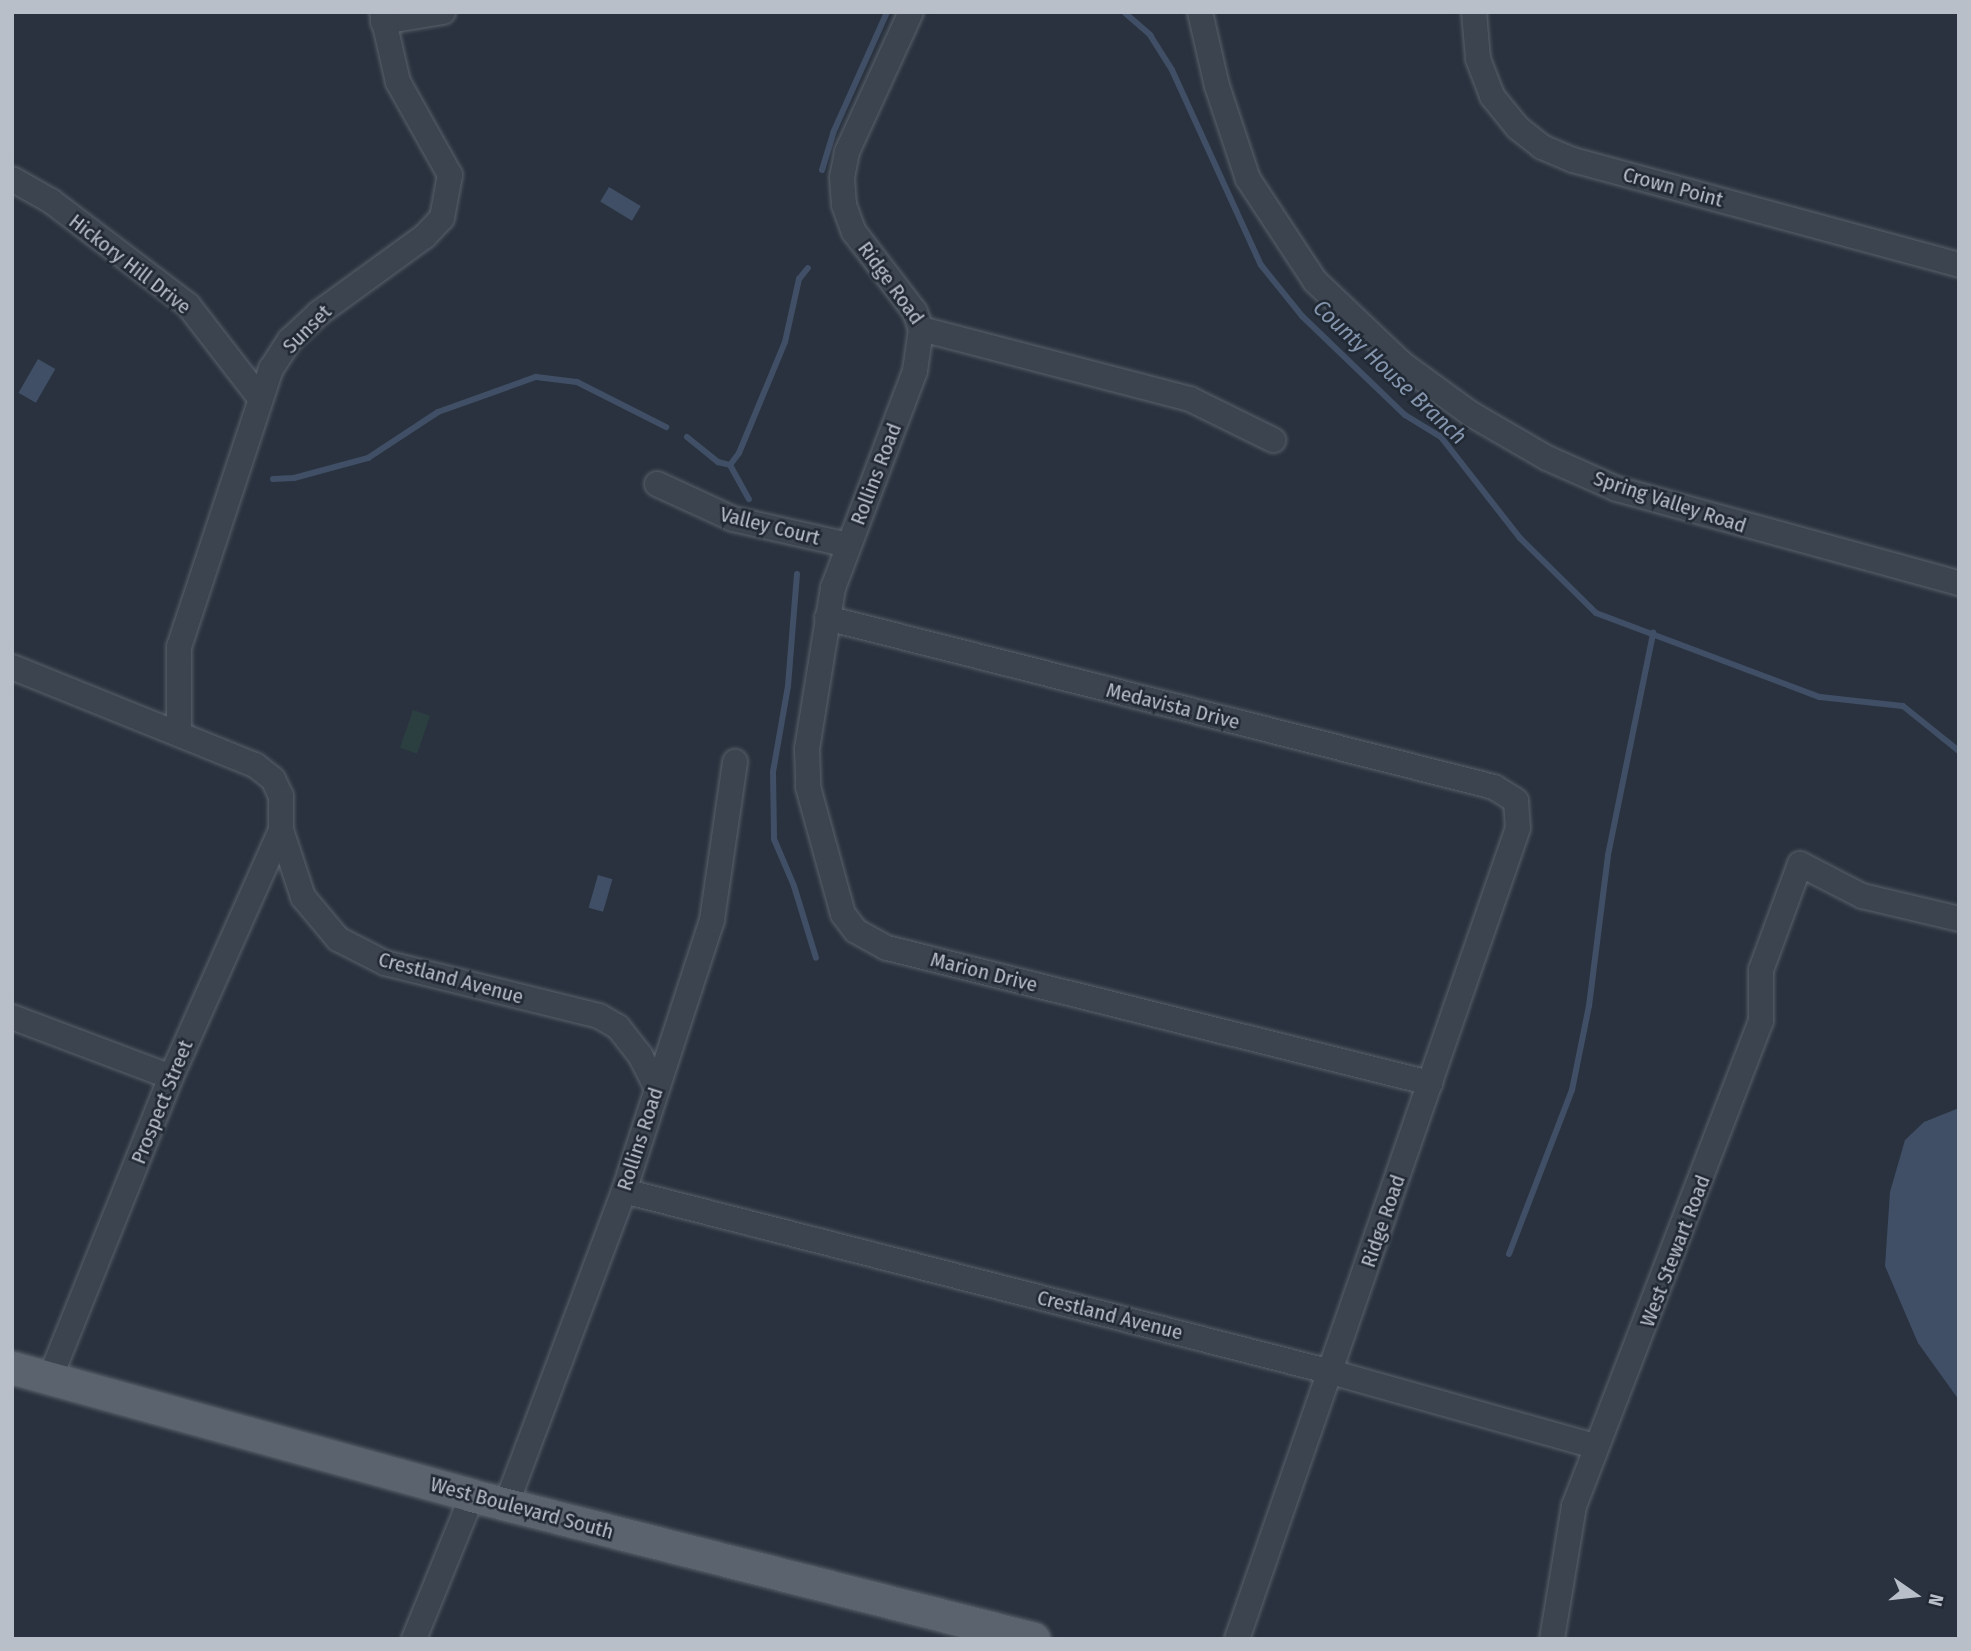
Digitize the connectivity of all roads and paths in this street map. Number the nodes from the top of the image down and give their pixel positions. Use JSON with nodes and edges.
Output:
{"nodes":[{"id":1,"x":443,"y":12,"type":"edge"},
{"id":2,"x":911,"y":12,"type":"edge"},
{"id":3,"x":1200,"y":12,"type":"edge"},
{"id":4,"x":1474,"y":12,"type":"edge"},
{"id":5,"x":382,"y":17,"type":"edge"},
{"id":6,"x":12,"y":179,"type":"edge"},
{"id":7,"x":1959,"y":265,"type":"edge"},
{"id":8,"x":921,"y":329,"type":"junction"},
{"id":9,"x":260,"y":398,"type":"junction"},
{"id":10,"x":1273,"y":440,"type":"dead end"},
{"id":11,"x":657,"y":484,"type":"dead end"},
{"id":12,"x":848,"y":545,"type":"junction"},
{"id":13,"x":1959,"y":583,"type":"edge"},
{"id":14,"x":827,"y":618,"type":"junction"},
{"id":15,"x":12,"y":667,"type":"edge"},
{"id":16,"x":179,"y":732,"type":"junction"},
{"id":17,"x":735,"y":762,"type":"dead end"},
{"id":18,"x":1516,"y":801,"type":"joint"},
{"id":19,"x":281,"y":830,"type":"junction"},
{"id":20,"x":1959,"y":919,"type":"edge"},
{"id":21,"x":12,"y":1017,"type":"edge"},
{"id":22,"x":171,"y":1077,"type":"junction"},
{"id":23,"x":1430,"y":1083,"type":"junction"},
{"id":24,"x":657,"y":1088,"type":"junction"},
{"id":25,"x":624,"y":1191,"type":"junction"},
{"id":26,"x":12,"y":1368,"type":"edge"},
{"id":27,"x":1331,"y":1372,"type":"junction"},
{"id":28,"x":50,"y":1378,"type":"junction"},
{"id":29,"x":1594,"y":1446,"type":"junction"},
{"id":30,"x":472,"y":1496,"type":"junction"},
{"id":31,"x":506,"y":1505,"type":"junction"},
{"id":32,"x":414,"y":1639,"type":"edge"},
{"id":33,"x":1034,"y":1639,"type":"edge"},
{"id":34,"x":1237,"y":1639,"type":"edge"},
{"id":35,"x":1552,"y":1639,"type":"edge"}],
"edges":[{"from":1,"to":5,"type":"street"},
{"from":2,"to":8,"type":"street","name":"Ridge Road"},
{"from":3,"to":13,"type":"street","name":"Spring Valley Road"},
{"from":4,"to":7,"type":"street","name":"Crown Point"},
{"from":5,"to":9,"type":"street","name":"Sunset"},
{"from":6,"to":9,"type":"street","name":"Hickory Hill Drive"},
{"from":8,"to":10,"type":"street","name":"Ridge Road"},
{"from":8,"to":12,"type":"street","name":"Rollins Road"},
{"from":9,"to":16,"type":"street","name":"Sunset"},
{"from":11,"to":12,"type":"street","name":"Valley Court"},
{"from":12,"to":14,"type":"street","name":"Rollins Road"},
{"from":14,"to":18,"type":"street","name":"Medavista Drive"},
{"from":14,"to":23,"type":"street","name":"Marion Drive"},
{"from":15,"to":16,"type":"street","name":"Crestland Avenue"},
{"from":16,"to":19,"type":"street","name":"Crestland Avenue"},
{"from":17,"to":24,"type":"street","name":"Rollins Road"},
{"from":18,"to":23,"type":"street","name":"Ridge Road"},
{"from":19,"to":22,"type":"street","name":"Prospect Street"},
{"from":19,"to":24,"type":"street","name":"Crestland Avenue"},
{"from":20,"to":29,"type":"street","name":"West Stewart Road"},
{"from":21,"to":22,"type":"street"},
{"from":22,"to":28,"type":"street","name":"Prospect Street"},
{"from":23,"to":27,"type":"street","name":"Ridge Road"},
{"from":24,"to":25,"type":"street","name":"Rollins Road"},
{"from":25,"to":27,"type":"street","name":"Crestland Avenue"},
{"from":25,"to":31,"type":"street","name":"Rollins Road"},
{"from":26,"to":28,"type":"main road","name":"West Boulevard South"},
{"from":27,"to":29,"type":"street","name":"Crestland Avenue"},
{"from":27,"to":34,"type":"street","name":"Ridge Road"},
{"from":28,"to":30,"type":"main road","name":"West Boulevard South"},
{"from":29,"to":35,"type":"street","name":"West Stewart Road"},
{"from":30,"to":31,"type":"main road","name":"West Boulevard South"},
{"from":30,"to":32,"type":"street"},
{"from":31,"to":33,"type":"main road","name":"West Boulevard South"}]}
